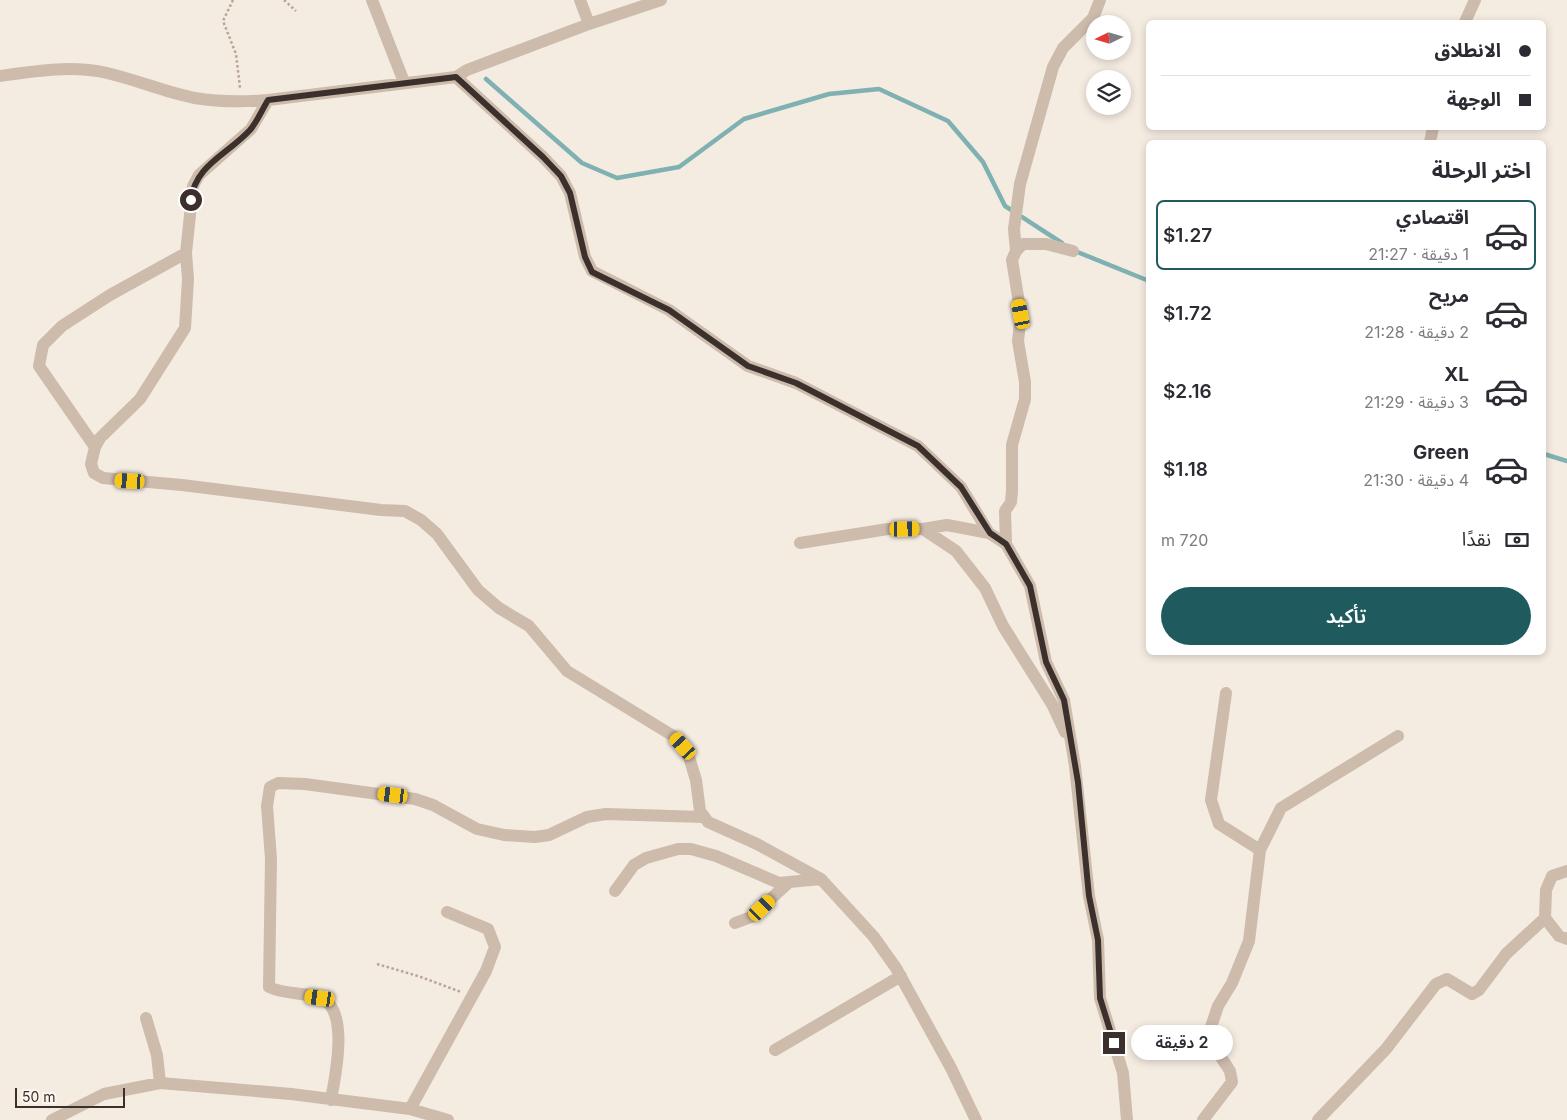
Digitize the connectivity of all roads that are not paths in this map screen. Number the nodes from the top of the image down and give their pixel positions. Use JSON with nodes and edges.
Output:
{"nodes":[{"id":1,"x":372,"y":0,"type":"edge"},
{"id":2,"x":580,"y":0,"type":"edge"},
{"id":3,"x":661,"y":0,"type":"edge"},
{"id":4,"x":1100,"y":0,"type":"edge"},
{"id":5,"x":1475,"y":0,"type":"edge"},
{"id":6,"x":1466,"y":20,"type":"edge"},
{"id":7,"x":589,"y":24,"type":"junction"},
{"id":8,"x":0,"y":76,"type":"edge"},
{"id":9,"x":456,"y":77,"type":"junction"},
{"id":10,"x":404,"y":82,"type":"junction"},
{"id":11,"x":268,"y":100,"type":"junction"},
{"id":12,"x":1016,"y":250,"type":"junction"},
{"id":13,"x":1073,"y":251,"type":"dead end"},
{"id":14,"x":186,"y":253,"type":"junction"},
{"id":15,"x":95,"y":447,"type":"junction"},
{"id":16,"x":922,"y":529,"type":"junction"},
{"id":17,"x":990,"y":533,"type":"junction"},
{"id":18,"x":800,"y":543,"type":"dead end"},
{"id":19,"x":1006,"y":544,"type":"junction"},
{"id":20,"x":1226,"y":694,"type":"dead end"},
{"id":21,"x":1398,"y":736,"type":"dead end"},
{"id":22,"x":1072,"y":748,"type":"junction"},
{"id":23,"x":703,"y":817,"type":"junction"},
{"id":24,"x":1260,"y":850,"type":"junction"},
{"id":25,"x":1567,"y":871,"type":"edge"},
{"id":26,"x":821,"y":879,"type":"junction"},
{"id":27,"x":787,"y":884,"type":"junction"},
{"id":28,"x":615,"y":891,"type":"dead end"},
{"id":29,"x":447,"y":912,"type":"dead end"},
{"id":30,"x":1544,"y":918,"type":"junction"},
{"id":31,"x":734,"y":923,"type":"dead end"},
{"id":32,"x":1567,"y":939,"type":"edge"},
{"id":33,"x":901,"y":976,"type":"junction"},
{"id":34,"x":146,"y":1018,"type":"dead end"},
{"id":35,"x":775,"y":1050,"type":"dead end"},
{"id":36,"x":160,"y":1083,"type":"junction"},
{"id":37,"x":331,"y":1100,"type":"junction"},
{"id":38,"x":410,"y":1109,"type":"junction"},
{"id":39,"x":52,"y":1120,"type":"edge"},
{"id":40,"x":448,"y":1120,"type":"edge"},
{"id":41,"x":976,"y":1120,"type":"edge"},
{"id":42,"x":1127,"y":1120,"type":"edge"},
{"id":43,"x":1203,"y":1120,"type":"edge"},
{"id":44,"x":1318,"y":1120,"type":"edge"}],
"edges":[{"from":1,"to":10,"type":"street"},
{"from":2,"to":7,"type":"street"},
{"from":3,"to":7,"type":"street"},
{"from":4,"to":12,"type":"street"},
{"from":5,"to":6,"type":"street"},
{"from":7,"to":9,"type":"street"},
{"from":8,"to":11,"type":"street"},
{"from":9,"to":10,"type":"street"},
{"from":9,"to":17,"type":"street"},
{"from":10,"to":11,"type":"street"},
{"from":11,"to":14,"type":"street"},
{"from":12,"to":13,"type":"street"},
{"from":12,"to":19,"type":"street"},
{"from":14,"to":15,"type":"street"},
{"from":14,"to":15,"type":"street"},
{"from":15,"to":23,"type":"street"},
{"from":16,"to":17,"type":"street"},
{"from":16,"to":18,"type":"street"},
{"from":16,"to":22,"type":"street"},
{"from":17,"to":19,"type":"street"},
{"from":19,"to":22,"type":"street"},
{"from":20,"to":24,"type":"street"},
{"from":21,"to":24,"type":"street"},
{"from":22,"to":42,"type":"street"},
{"from":23,"to":26,"type":"street"},
{"from":23,"to":37,"type":"street"},
{"from":24,"to":43,"type":"street"},
{"from":25,"to":30,"type":"street"},
{"from":26,"to":27,"type":"street"},
{"from":26,"to":33,"type":"street"},
{"from":27,"to":28,"type":"street"},
{"from":27,"to":31,"type":"street"},
{"from":29,"to":38,"type":"street"},
{"from":30,"to":32,"type":"street"},
{"from":30,"to":44,"type":"street"},
{"from":33,"to":35,"type":"street"},
{"from":33,"to":41,"type":"street"},
{"from":34,"to":36,"type":"street"},
{"from":36,"to":37,"type":"street"},
{"from":36,"to":39,"type":"street"},
{"from":37,"to":38,"type":"street"},
{"from":38,"to":40,"type":"street"}]}
